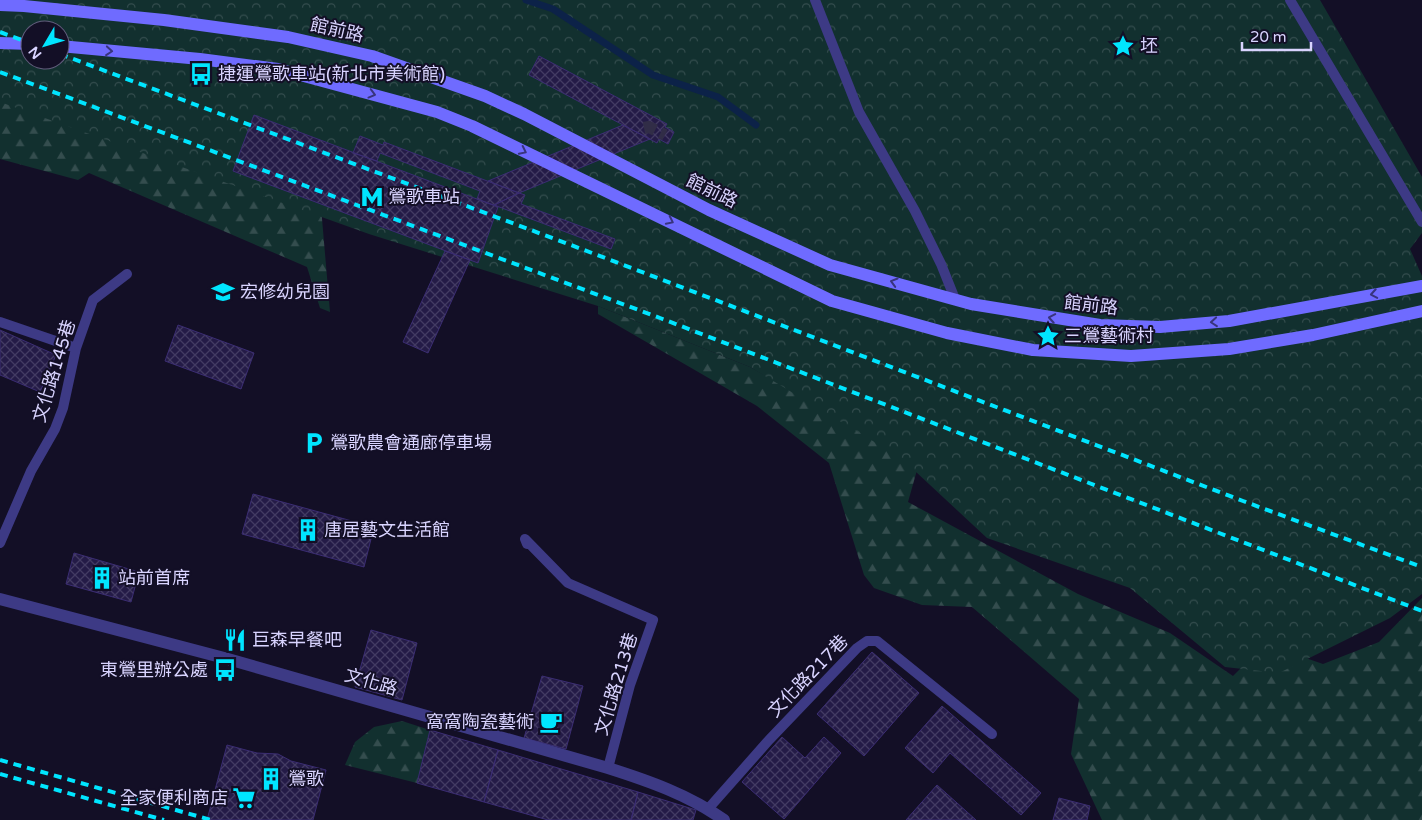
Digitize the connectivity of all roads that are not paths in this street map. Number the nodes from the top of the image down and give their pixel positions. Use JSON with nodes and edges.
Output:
{"nodes":[{"id":1,"x":814,"y":0,"type":"edge"},
{"id":2,"x":1290,"y":0,"type":"edge"},
{"id":3,"x":0,"y":5,"type":"edge"},
{"id":4,"x":0,"y":43,"type":"edge"},
{"id":5,"x":20,"y":44,"type":"edge"},
{"id":6,"x":70,"y":47,"type":"edge"},
{"id":7,"x":1422,"y":222,"type":"edge"},
{"id":8,"x":127,"y":274,"type":"dead end"},
{"id":9,"x":1422,"y":286,"type":"edge"},
{"id":10,"x":955,"y":300,"type":"junction"},
{"id":11,"x":1422,"y":311,"type":"edge"},
{"id":12,"x":0,"y":322,"type":"edge"},
{"id":13,"x":76,"y":348,"type":"junction"},
{"id":14,"x":0,"y":543,"type":"edge"},
{"id":15,"x":527,"y":544,"type":"dead end"},
{"id":16,"x":0,"y":599,"type":"edge"},
{"id":17,"x":992,"y":734,"type":"dead end"},
{"id":18,"x":608,"y":768,"type":"junction"},
{"id":19,"x":708,"y":808,"type":"junction"},
{"id":20,"x":724,"y":820,"type":"edge"}],
"edges":[{"from":1,"to":10,"type":"lane"},
{"from":2,"to":7,"type":"lane"},
{"from":10,"to":3,"type":"street","name":"館前路","one_way":true},
{"from":4,"to":5,"type":"street"},
{"from":6,"to":11,"type":"street","one_way":true},
{"from":8,"to":13,"type":"lane","name":"文化路145巷"},
{"from":9,"to":10,"type":"street","name":"館前路","one_way":true},
{"from":12,"to":13,"type":"lane"},
{"from":13,"to":14,"type":"lane","name":"文化路145巷"},
{"from":15,"to":18,"type":"lane","name":"文化路213巷"},
{"from":16,"to":18,"type":"street","name":"文化路"},
{"from":17,"to":19,"type":"lane","name":"文化路217巷"},
{"from":18,"to":19,"type":"street","name":"文化路"},
{"from":19,"to":20,"type":"street","name":"文化路"}]}
